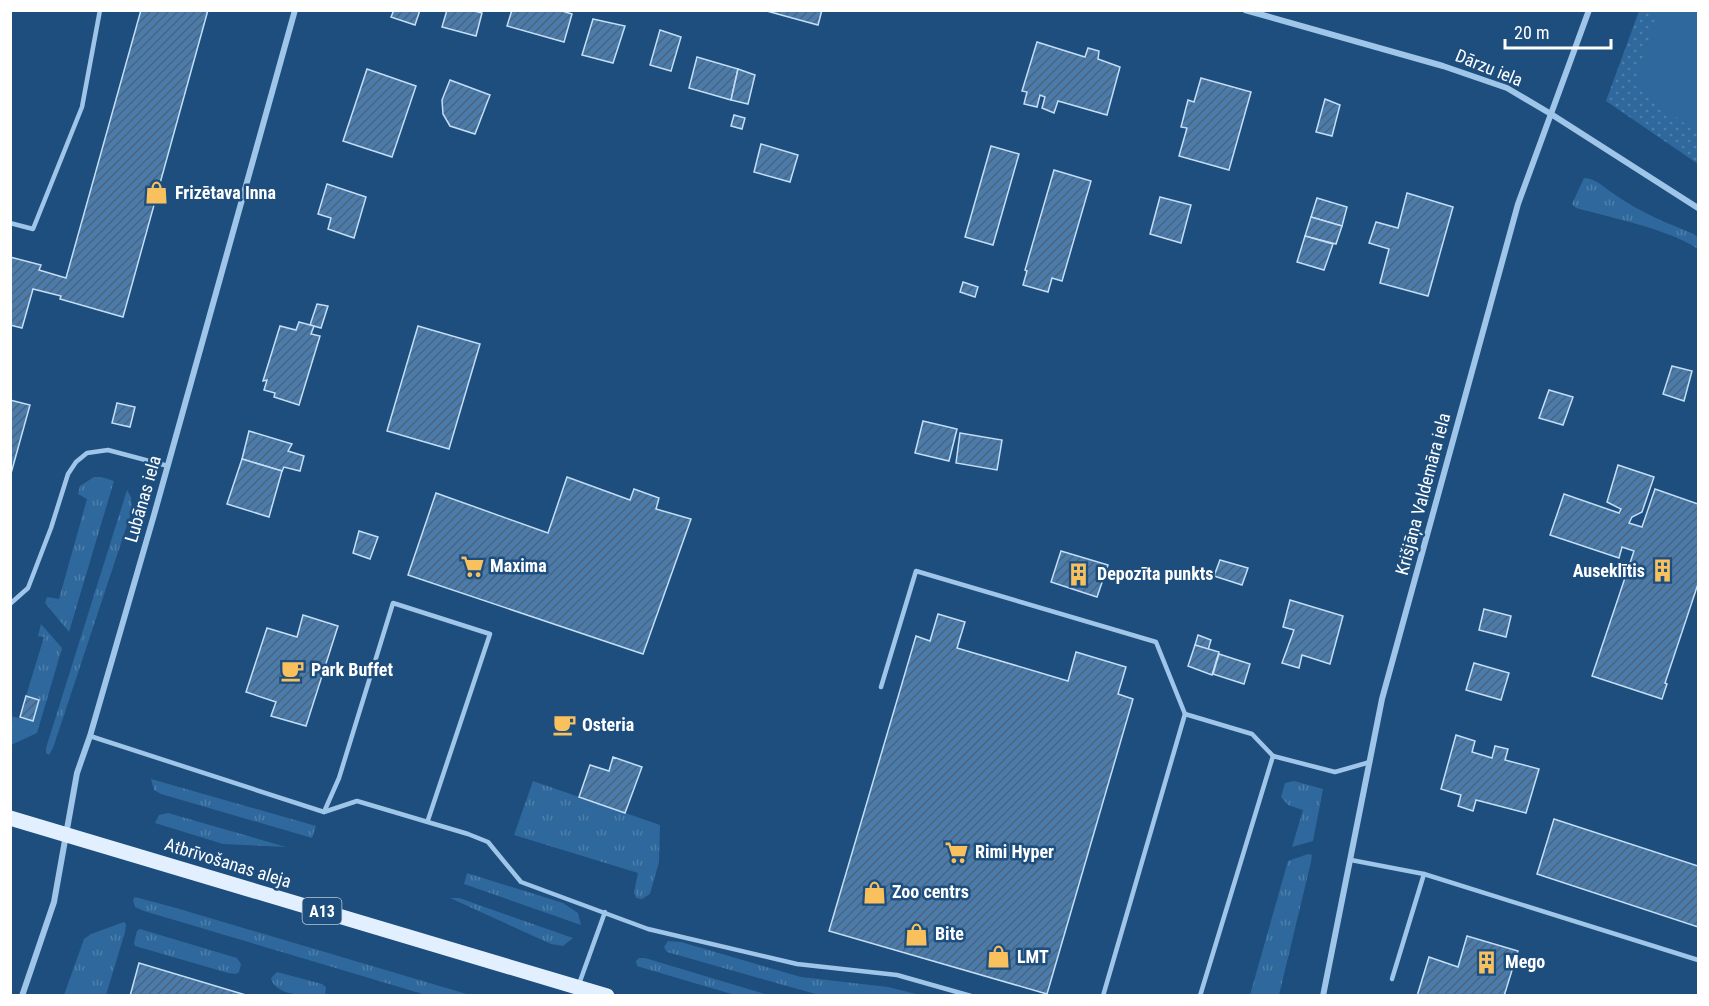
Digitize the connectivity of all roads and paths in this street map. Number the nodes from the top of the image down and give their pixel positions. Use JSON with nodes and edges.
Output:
{"nodes":[{"id":1,"x":100,"y":10,"type":"edge"},
{"id":2,"x":295,"y":10,"type":"edge"},
{"id":3,"x":1245,"y":10,"type":"edge"},
{"id":4,"x":1589,"y":10,"type":"edge"},
{"id":5,"x":1551,"y":114,"type":"junction"},
{"id":6,"x":1698,"y":208,"type":"edge"},
{"id":7,"x":10,"y":223,"type":"edge"},
{"id":8,"x":168,"y":466,"type":"junction"},
{"id":9,"x":10,"y":604,"type":"edge"},
{"id":10,"x":881,"y":687,"type":"dead end"},
{"id":11,"x":1185,"y":714,"type":"junction"},
{"id":12,"x":90,"y":736,"type":"junction"},
{"id":13,"x":1273,"y":756,"type":"junction"},
{"id":14,"x":1370,"y":762,"type":"junction"},
{"id":15,"x":324,"y":812,"type":"junction"},
{"id":16,"x":10,"y":818,"type":"edge"},
{"id":17,"x":428,"y":820,"type":"junction"},
{"id":18,"x":66,"y":835,"type":"junction"},
{"id":19,"x":1351,"y":860,"type":"junction"},
{"id":20,"x":1424,"y":874,"type":"junction"},
{"id":21,"x":605,"y":912,"type":"junction"},
{"id":22,"x":1698,"y":960,"type":"edge"},
{"id":23,"x":1392,"y":980,"type":"dead end"},
{"id":24,"x":578,"y":987,"type":"junction"},
{"id":25,"x":22,"y":996,"type":"edge"},
{"id":26,"x":607,"y":996,"type":"edge"},
{"id":27,"x":971,"y":996,"type":"edge"},
{"id":28,"x":1103,"y":996,"type":"edge"},
{"id":29,"x":1200,"y":996,"type":"edge"},
{"id":30,"x":1323,"y":996,"type":"edge"}],
"edges":[{"from":1,"to":7,"type":"lane"},
{"from":2,"to":8,"type":"street","name":"Lubānas iela"},
{"from":3,"to":5,"type":"street","name":"Dārzu iela"},
{"from":4,"to":5,"type":"street","name":"Krišjāņa Valdemāra iela"},
{"from":5,"to":6,"type":"street","name":"Dārzu iela"},
{"from":5,"to":14,"type":"street","name":"Krišjāņa Valdemāra iela"},
{"from":8,"to":9,"type":"lane"},
{"from":8,"to":12,"type":"street","name":"Lubānas iela"},
{"from":10,"to":11,"type":"lane"},
{"from":11,"to":13,"type":"lane"},
{"from":11,"to":28,"type":"lane"},
{"from":12,"to":15,"type":"lane"},
{"from":12,"to":18,"type":"street","name":"Lubānas iela"},
{"from":13,"to":14,"type":"lane"},
{"from":13,"to":29,"type":"lane"},
{"from":14,"to":19,"type":"street","name":"Krišjāņa Valdemāra iela"},
{"from":15,"to":17,"type":"lane"},
{"from":15,"to":17,"type":"lane"},
{"from":16,"to":18,"type":"main road","name":"Atbrīvošanas aleja","number":"A13"},
{"from":17,"to":21,"type":"lane"},
{"from":18,"to":24,"type":"main road","name":"Atbrīvošanas aleja","number":"A13"},
{"from":18,"to":25,"type":"street","name":"Lubānas iela"},
{"from":19,"to":20,"type":"lane"},
{"from":19,"to":30,"type":"street","name":"Krišjāņa Valdemāra iela"},
{"from":20,"to":22,"type":"lane"},
{"from":20,"to":23,"type":"lane"},
{"from":21,"to":24,"type":"lane"},
{"from":21,"to":27,"type":"lane"},
{"from":24,"to":26,"type":"main road","name":"Atbrīvošanas aleja","number":"A13"}]}
